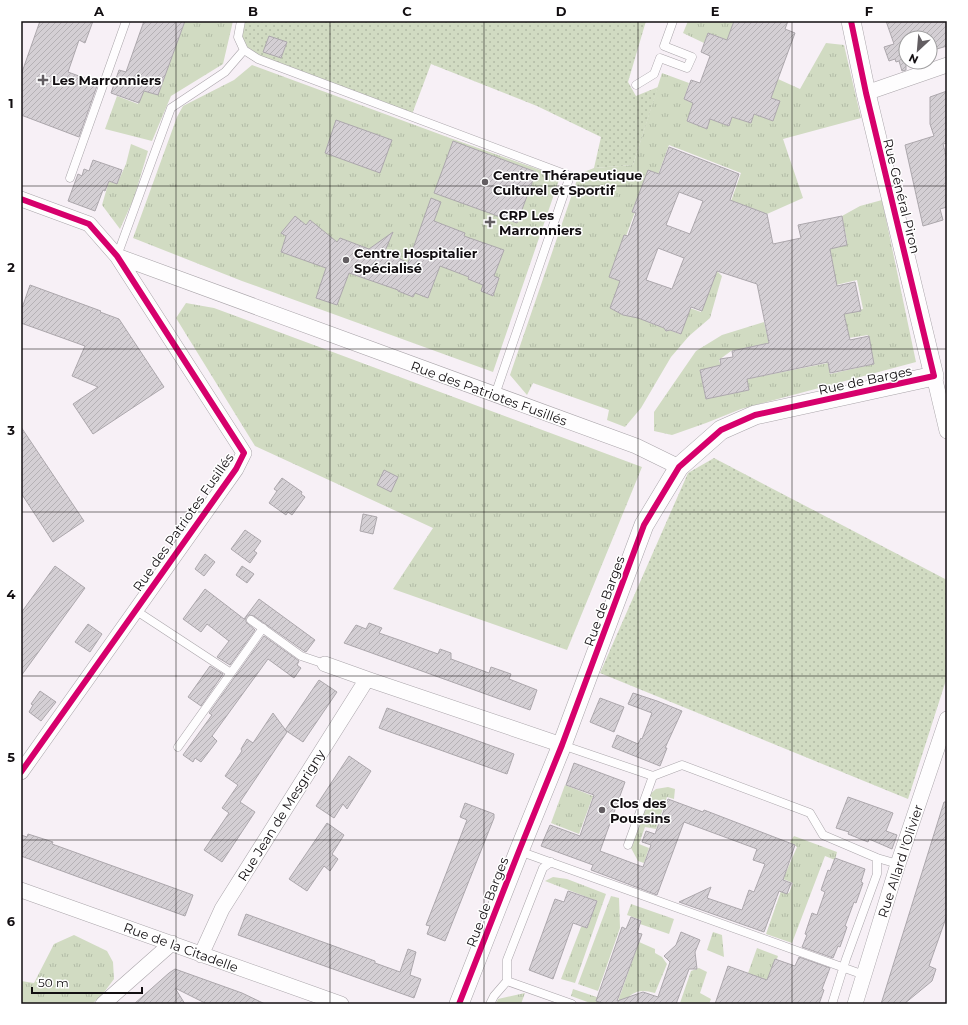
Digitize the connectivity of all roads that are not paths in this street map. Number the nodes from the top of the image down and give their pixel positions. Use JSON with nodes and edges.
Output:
{"nodes":[{"id":1,"x":126,"y":21,"type":"edge"},
{"id":2,"x":241,"y":21,"type":"edge"},
{"id":3,"x":673,"y":21,"type":"edge"},
{"id":4,"x":851,"y":21,"type":"edge"},
{"id":5,"x":664,"y":46,"type":"junction"},
{"id":6,"x":244,"y":50,"type":"junction"},
{"id":7,"x":660,"y":58,"type":"junction"},
{"id":8,"x":947,"y":65,"type":"edge"},
{"id":9,"x":636,"y":85,"type":"dead end"},
{"id":10,"x":866,"y":93,"type":"junction"},
{"id":11,"x":70,"y":178,"type":"dead end"},
{"id":12,"x":21,"y":199,"type":"edge"},
{"id":13,"x":117,"y":256,"type":"junction"},
{"id":14,"x":934,"y":376,"type":"junction"},
{"id":15,"x":495,"y":395,"type":"junction"},
{"id":16,"x":947,"y":431,"type":"edge"},
{"id":17,"x":679,"y":467,"type":"junction"},
{"id":18,"x":135,"y":610,"type":"junction"},
{"id":19,"x":251,"y":620,"type":"dead end"},
{"id":20,"x":263,"y":628,"type":"junction"},
{"id":21,"x":325,"y":664,"type":"joint"},
{"id":22,"x":231,"y":673,"type":"junction"},
{"id":23,"x":367,"y":679,"type":"junction"},
{"id":24,"x":947,"y":719,"type":"edge"},
{"id":25,"x":562,"y":745,"type":"junction"},
{"id":26,"x":178,"y":747,"type":"dead end"},
{"id":27,"x":21,"y":772,"type":"edge"},
{"id":28,"x":653,"y":776,"type":"junction"},
{"id":29,"x":628,"y":845,"type":"dead end"},
{"id":30,"x":519,"y":851,"type":"junction"},
{"id":31,"x":877,"y":858,"type":"junction"},
{"id":32,"x":551,"y":862,"type":"junction"},
{"id":33,"x":898,"y":864,"type":"junction"},
{"id":34,"x":21,"y":890,"type":"edge"},
{"id":35,"x":172,"y":943,"type":"junction"},
{"id":36,"x":201,"y":955,"type":"junction"},
{"id":37,"x":843,"y":968,"type":"junction"},
{"id":38,"x":864,"y":975,"type":"junction"},
{"id":39,"x":507,"y":981,"type":"junction"},
{"id":40,"x":103,"y":1004,"type":"edge"},
{"id":41,"x":341,"y":1004,"type":"edge"},
{"id":42,"x":459,"y":1004,"type":"edge"},
{"id":43,"x":490,"y":1004,"type":"edge"},
{"id":44,"x":572,"y":1004,"type":"edge"},
{"id":45,"x":832,"y":1004,"type":"edge"},
{"id":46,"x":855,"y":1004,"type":"edge"}],
"edges":[{"from":1,"to":11,"type":"lane"},
{"from":2,"to":6,"type":"lane"},
{"from":3,"to":5,"type":"lane"},
{"from":4,"to":10,"type":"street","name":"Rue Général Piron"},
{"from":5,"to":7,"type":"lane"},
{"from":5,"to":7,"type":"lane"},
{"from":6,"to":13,"type":"lane"},
{"from":6,"to":15,"type":"lane"},
{"from":7,"to":9,"type":"lane"},
{"from":8,"to":10,"type":"street"},
{"from":10,"to":14,"type":"street","name":"Rue Général Piron"},
{"from":12,"to":13,"type":"street","name":"Rue des Patriotes Fusillés"},
{"from":13,"to":15,"type":"street","name":"Rue des Patriotes Fusillés"},
{"from":13,"to":18,"type":"street","name":"Rue des Patriotes Fusillés"},
{"from":14,"to":16,"type":"street","name":"Rue Général Piron"},
{"from":14,"to":17,"type":"street","name":"Rue de Barges"},
{"from":15,"to":17,"type":"street","name":"Rue des Patriotes Fusillés"},
{"from":17,"to":25,"type":"street","name":"Rue de Barges"},
{"from":18,"to":22,"type":"lane"},
{"from":18,"to":27,"type":"street","name":"Rue des Patriotes Fusillés"},
{"from":19,"to":20,"type":"lane"},
{"from":20,"to":21,"type":"lane"},
{"from":20,"to":22,"type":"lane"},
{"from":21,"to":23,"type":"street"},
{"from":22,"to":26,"type":"lane"},
{"from":23,"to":25,"type":"street"},
{"from":23,"to":36,"type":"street","name":"Rue Jean de Mesgrigny"},
{"from":24,"to":33,"type":"street","name":"Rue Allard l'Olivier"},
{"from":25,"to":28,"type":"lane"},
{"from":25,"to":30,"type":"street","name":"Rue de Barges"},
{"from":28,"to":29,"type":"lane"},
{"from":28,"to":31,"type":"lane"},
{"from":30,"to":32,"type":"lane"},
{"from":30,"to":42,"type":"street","name":"Rue de Barges"},
{"from":31,"to":33,"type":"lane"},
{"from":31,"to":37,"type":"lane"},
{"from":32,"to":37,"type":"lane"},
{"from":32,"to":39,"type":"lane"},
{"from":33,"to":38,"type":"street","name":"Rue Allard l'Olivier"},
{"from":34,"to":35,"type":"street","name":"Rue de la Citadelle"},
{"from":35,"to":36,"type":"street","name":"Rue de la Citadelle"},
{"from":35,"to":40,"type":"street"},
{"from":36,"to":41,"type":"street","name":"Rue de la Citadelle"},
{"from":37,"to":38,"type":"lane"},
{"from":37,"to":45,"type":"lane"},
{"from":38,"to":46,"type":"street","name":"Rue Allard l'Olivier"},
{"from":39,"to":43,"type":"lane"},
{"from":39,"to":44,"type":"lane"}]}
